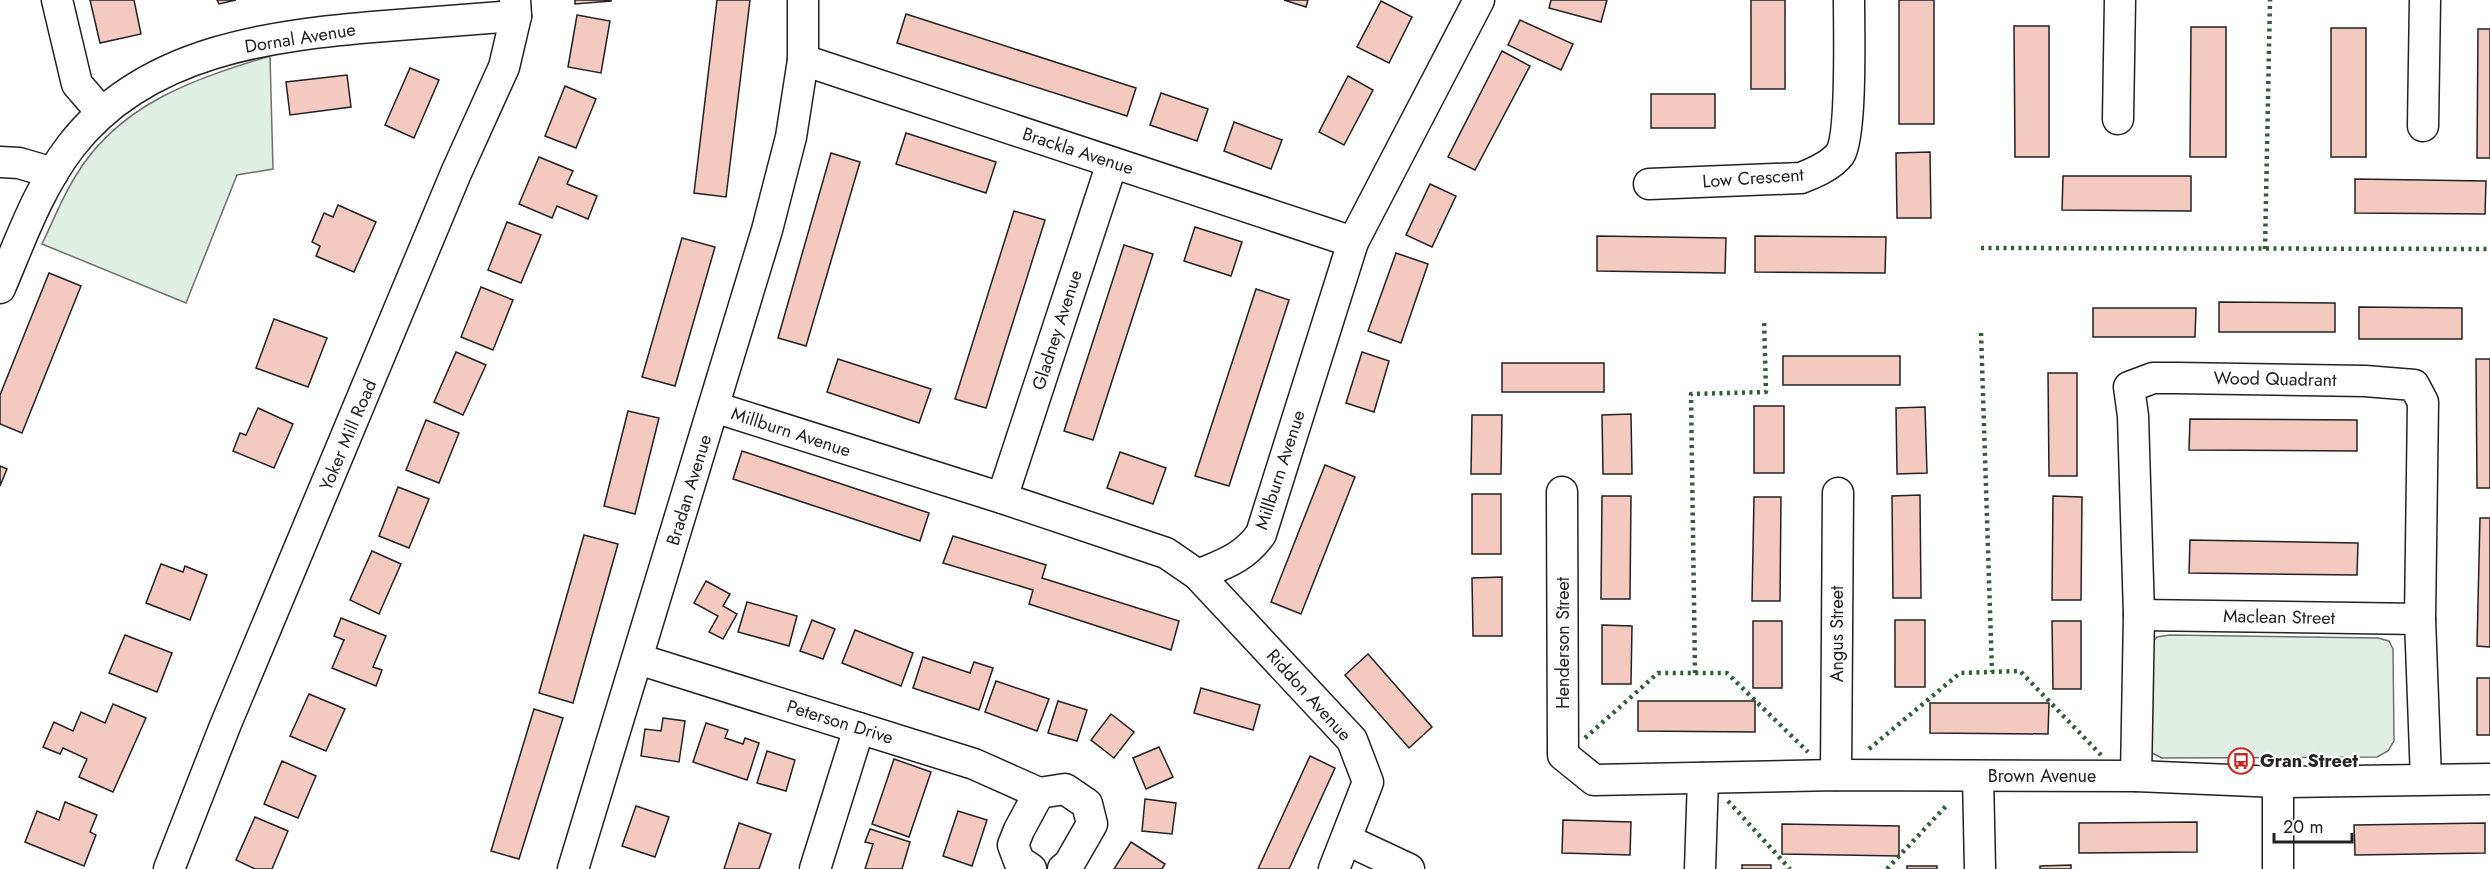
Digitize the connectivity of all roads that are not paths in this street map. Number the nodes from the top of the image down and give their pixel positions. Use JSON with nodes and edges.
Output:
{"nodes":[{"id":1,"x":57,"y":0,"type":"edge"},
{"id":2,"x":803,"y":0,"type":"edge"},
{"id":3,"x":1479,"y":0,"type":"edge"},
{"id":4,"x":1850,"y":0,"type":"edge"},
{"id":5,"x":2120,"y":0,"type":"edge"},
{"id":6,"x":2425,"y":0,"type":"edge"},
{"id":7,"x":516,"y":8,"type":"edge"},
{"id":8,"x":802,"y":60,"type":"junction"},
{"id":9,"x":101,"y":114,"type":"junction"},
{"id":10,"x":2118,"y":119,"type":"dead end"},
{"id":11,"x":2423,"y":126,"type":"dead end"},
{"id":12,"x":2,"y":162,"type":"edge"},
{"id":13,"x":1112,"y":163,"type":"junction"},
{"id":14,"x":47,"y":182,"type":"junction"},
{"id":15,"x":1649,"y":184,"type":"dead end"},
{"id":16,"x":1353,"y":242,"type":"junction"},
{"id":17,"x":0,"y":288,"type":"edge"},
{"id":18,"x":714,"y":407,"type":"junction"},
{"id":19,"x":1562,"y":492,"type":"dead end"},
{"id":20,"x":1838,"y":493,"type":"dead end"},
{"id":21,"x":1002,"y":498,"type":"junction"},
{"id":22,"x":1198,"y":575,"type":"junction"},
{"id":23,"x":2139,"y":615,"type":"junction"},
{"id":24,"x":2420,"y":619,"type":"junction"},
{"id":25,"x":638,"y":659,"type":"junction"},
{"id":26,"x":859,"y":729,"type":"junction"},
{"id":27,"x":1836,"y":775,"type":"junction"},
{"id":28,"x":1978,"y":776,"type":"junction"},
{"id":29,"x":2136,"y":776,"type":"junction"},
{"id":30,"x":1702,"y":778,"type":"junction"},
{"id":31,"x":2426,"y":779,"type":"junction"},
{"id":32,"x":1594,"y":780,"type":"joint"},
{"id":33,"x":2490,"y":780,"type":"edge"},
{"id":34,"x":2278,"y":782,"type":"junction"},
{"id":35,"x":1039,"y":793,"type":"junction"},
{"id":36,"x":1347,"y":840,"type":"junction"},
{"id":37,"x":169,"y":869,"type":"edge"},
{"id":38,"x":573,"y":869,"type":"edge"},
{"id":39,"x":815,"y":869,"type":"edge"},
{"id":40,"x":1031,"y":869,"type":"edge"},
{"id":41,"x":1063,"y":869,"type":"edge"},
{"id":42,"x":1334,"y":869,"type":"edge"},
{"id":43,"x":1409,"y":869,"type":"edge"},
{"id":44,"x":1700,"y":869,"type":"edge"},
{"id":45,"x":1980,"y":869,"type":"edge"},
{"id":46,"x":2278,"y":869,"type":"edge"}],
"edges":[{"from":1,"to":9,"type":"street"},
{"from":2,"to":8,"type":"street","name":"Bradan Avenue"},
{"from":3,"to":16,"type":"street","name":"Millburn Avenue"},
{"from":4,"to":15,"type":"street","name":"Low Crescent"},
{"from":5,"to":10,"type":"street"},
{"from":6,"to":11,"type":"street"},
{"from":7,"to":9,"type":"street","name":"Dornal Avenue"},
{"from":7,"to":37,"type":"street","name":"Yoker Mill Road"},
{"from":8,"to":13,"type":"street","name":"Brackla Avenue"},
{"from":8,"to":18,"type":"street","name":"Bradan Avenue"},
{"from":9,"to":14,"type":"street","name":"Dornal Avenue"},
{"from":12,"to":14,"type":"street"},
{"from":13,"to":16,"type":"street","name":"Brackla Avenue"},
{"from":13,"to":21,"type":"street","name":"Gladney Avenue"},
{"from":14,"to":17,"type":"street","name":"Dornal Avenue"},
{"from":16,"to":22,"type":"street","name":"Millburn Avenue"},
{"from":18,"to":21,"type":"street","name":"Millburn Avenue"},
{"from":18,"to":25,"type":"street","name":"Bradan Avenue"},
{"from":19,"to":32,"type":"street","name":"Henderson Street"},
{"from":20,"to":27,"type":"street","name":"Angus Street"},
{"from":21,"to":22,"type":"street","name":"Millburn Avenue"},
{"from":22,"to":36,"type":"street","name":"Riddon Avenue"},
{"from":23,"to":24,"type":"street","name":"Maclean Street"},
{"from":23,"to":24,"type":"street","name":"Wood Quadrant"},
{"from":23,"to":29,"type":"street","name":"Wood Quadrant"},
{"from":24,"to":31,"type":"street","name":"Wood Quadrant"},
{"from":25,"to":26,"type":"street","name":"Peterson Drive"},
{"from":25,"to":38,"type":"street","name":"Bradan Avenue"},
{"from":26,"to":35,"type":"street","name":"Peterson Drive"},
{"from":26,"to":39,"type":"street"},
{"from":27,"to":28,"type":"street","name":"Brown Avenue"},
{"from":27,"to":30,"type":"street","name":"Brown Avenue"},
{"from":28,"to":29,"type":"street","name":"Brown Avenue"},
{"from":28,"to":45,"type":"street"},
{"from":29,"to":34,"type":"street","name":"Brown Avenue"},
{"from":30,"to":32,"type":"street","name":"Brown Avenue"},
{"from":30,"to":44,"type":"street"},
{"from":31,"to":33,"type":"street","name":"Brown Avenue"},
{"from":31,"to":34,"type":"street","name":"Brown Avenue"},
{"from":34,"to":46,"type":"street"},
{"from":35,"to":40,"type":"street"},
{"from":35,"to":41,"type":"street","name":"Peterson Drive"},
{"from":36,"to":42,"type":"street","name":"Riddon Avenue"},
{"from":36,"to":43,"type":"street"}]}
